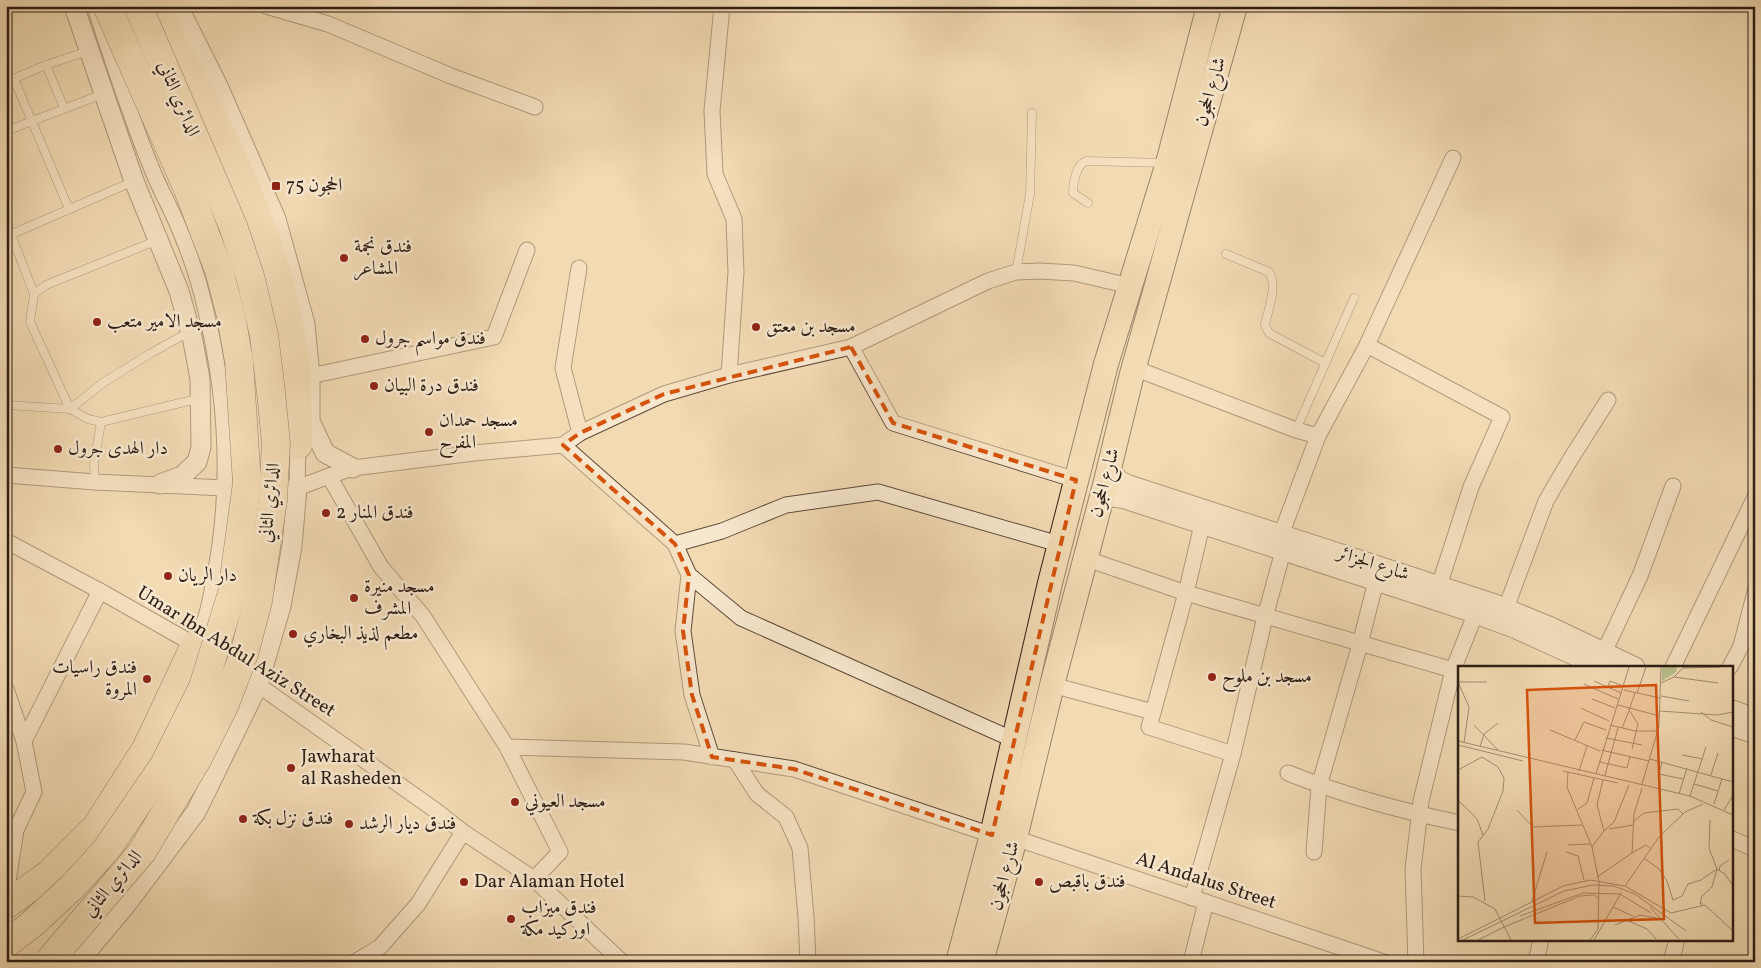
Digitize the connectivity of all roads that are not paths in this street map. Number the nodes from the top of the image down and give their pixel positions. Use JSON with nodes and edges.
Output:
{"nodes":[{"id":1,"x":74,"y":6,"type":"edge"},
{"id":2,"x":95,"y":6,"type":"edge"},
{"id":3,"x":107,"y":6,"type":"edge"},
{"id":4,"x":138,"y":6,"type":"edge"},
{"id":5,"x":153,"y":6,"type":"edge"},
{"id":6,"x":178,"y":6,"type":"edge"},
{"id":7,"x":266,"y":6,"type":"edge"},
{"id":8,"x":722,"y":6,"type":"edge"},
{"id":9,"x":1209,"y":6,"type":"edge"},
{"id":10,"x":1235,"y":6,"type":"edge"},
{"id":11,"x":90,"y":51,"type":"junction"},
{"id":12,"x":46,"y":65,"type":"junction"},
{"id":13,"x":14,"y":79,"type":"junction"},
{"id":14,"x":6,"y":82,"type":"edge"},
{"id":15,"x":104,"y":94,"type":"junction"},
{"id":16,"x":535,"y":106,"type":"dead end"},
{"id":17,"x":64,"y":108,"type":"junction"},
{"id":18,"x":1032,"y":112,"type":"dead end"},
{"id":19,"x":31,"y":121,"type":"junction"},
{"id":20,"x":6,"y":131,"type":"edge"},
{"id":21,"x":1453,"y":158,"type":"dead end"},
{"id":22,"x":1168,"y":163,"type":"junction"},
{"id":23,"x":134,"y":181,"type":"junction"},
{"id":24,"x":1088,"y":203,"type":"dead end"},
{"id":25,"x":69,"y":209,"type":"junction"},
{"id":26,"x":6,"y":221,"type":"edge"},
{"id":27,"x":12,"y":234,"type":"junction"},
{"id":28,"x":158,"y":240,"type":"junction"},
{"id":29,"x":527,"y":250,"type":"dead end"},
{"id":30,"x":1226,"y":254,"type":"dead end"},
{"id":31,"x":579,"y":268,"type":"dead end"},
{"id":32,"x":1016,"y":272,"type":"junction"},
{"id":33,"x":1130,"y":286,"type":"junction"},
{"id":34,"x":34,"y":294,"type":"junction"},
{"id":35,"x":1354,"y":298,"type":"dead end"},
{"id":36,"x":190,"y":332,"type":"junction"},
{"id":37,"x":1367,"y":344,"type":"junction"},
{"id":38,"x":851,"y":347,"type":"junction"},
{"id":39,"x":1325,"y":363,"type":"junction"},
{"id":40,"x":1134,"y":368,"type":"junction"},
{"id":41,"x":729,"y":375,"type":"junction"},
{"id":42,"x":310,"y":376,"type":"junction"},
{"id":43,"x":200,"y":398,"type":"junction"},
{"id":44,"x":1608,"y":400,"type":"dead end"},
{"id":45,"x":6,"y":405,"type":"edge"},
{"id":46,"x":70,"y":409,"type":"junction"},
{"id":47,"x":101,"y":422,"type":"junction"},
{"id":48,"x":1296,"y":430,"type":"junction"},
{"id":49,"x":304,"y":433,"type":"junction"},
{"id":50,"x":580,"y":433,"type":"junction"},
{"id":51,"x":1318,"y":436,"type":"junction"},
{"id":52,"x":563,"y":445,"type":"junction"},
{"id":53,"x":353,"y":468,"type":"junction"},
{"id":54,"x":1109,"y":469,"type":"junction"},
{"id":55,"x":6,"y":475,"type":"edge"},
{"id":56,"x":329,"y":476,"type":"junction"},
{"id":57,"x":1076,"y":480,"type":"junction"},
{"id":58,"x":95,"y":482,"type":"junction"},
{"id":59,"x":160,"y":484,"type":"junction"},
{"id":60,"x":1673,"y":486,"type":"dead end"},
{"id":61,"x":225,"y":488,"type":"junction"},
{"id":62,"x":297,"y":488,"type":"junction"},
{"id":63,"x":1755,"y":497,"type":"edge"},
{"id":64,"x":1101,"y":499,"type":"junction"},
{"id":65,"x":1202,"y":524,"type":"junction"},
{"id":66,"x":6,"y":541,"type":"edge"},
{"id":67,"x":1284,"y":541,"type":"junction"},
{"id":68,"x":675,"y":544,"type":"junction"},
{"id":69,"x":1059,"y":544,"type":"junction"},
{"id":70,"x":1084,"y":558,"type":"junction"},
{"id":71,"x":689,"y":575,"type":"junction"},
{"id":72,"x":1376,"y":581,"type":"junction"},
{"id":73,"x":1439,"y":586,"type":"junction"},
{"id":74,"x":100,"y":591,"type":"junction"},
{"id":75,"x":1186,"y":593,"type":"junction"},
{"id":76,"x":1754,"y":598,"type":"edge"},
{"id":77,"x":1506,"y":608,"type":"junction"},
{"id":78,"x":1475,"y":613,"type":"junction"},
{"id":79,"x":1265,"y":617,"type":"junction"},
{"id":80,"x":1360,"y":644,"type":"junction"},
{"id":81,"x":195,"y":645,"type":"junction"},
{"id":82,"x":1602,"y":659,"type":"edge"},
{"id":83,"x":1631,"y":666,"type":"edge"},
{"id":84,"x":1673,"y":666,"type":"edge"},
{"id":85,"x":1731,"y":666,"type":"edge"},
{"id":86,"x":1453,"y":670,"type":"junction"},
{"id":87,"x":1052,"y":685,"type":"junction"},
{"id":88,"x":258,"y":686,"type":"junction"},
{"id":89,"x":6,"y":689,"type":"edge"},
{"id":90,"x":1446,"y":700,"type":"junction"},
{"id":91,"x":1458,"y":705,"type":"edge"},
{"id":92,"x":1734,"y":711,"type":"edge"},
{"id":93,"x":1153,"y":712,"type":"junction"},
{"id":94,"x":1755,"y":718,"type":"edge"},
{"id":95,"x":1734,"y":727,"type":"edge"},
{"id":96,"x":1755,"y":734,"type":"edge"},
{"id":97,"x":1014,"y":740,"type":"junction"},
{"id":98,"x":24,"y":741,"type":"junction"},
{"id":99,"x":507,"y":747,"type":"junction"},
{"id":100,"x":1233,"y":754,"type":"junction"},
{"id":101,"x":712,"y":756,"type":"junction"},
{"id":102,"x":736,"y":760,"type":"junction"},
{"id":103,"x":1288,"y":773,"type":"dead end"},
{"id":104,"x":1319,"y":786,"type":"junction"},
{"id":105,"x":1420,"y":815,"type":"junction"},
{"id":106,"x":1458,"y":823,"type":"edge"},
{"id":107,"x":463,"y":832,"type":"junction"},
{"id":108,"x":992,"y":835,"type":"junction"},
{"id":109,"x":1015,"y":838,"type":"junction"},
{"id":110,"x":1734,"y":840,"type":"edge"},
{"id":111,"x":1755,"y":849,"type":"edge"},
{"id":112,"x":1314,"y":852,"type":"dead end"},
{"id":113,"x":534,"y":879,"type":"junction"},
{"id":114,"x":6,"y":895,"type":"edge"},
{"id":115,"x":1199,"y":900,"type":"junction"},
{"id":116,"x":6,"y":905,"type":"edge"},
{"id":117,"x":1541,"y":940,"type":"edge"},
{"id":118,"x":1677,"y":940,"type":"edge"},
{"id":119,"x":6,"y":944,"type":"edge"},
{"id":120,"x":614,"y":959,"type":"edge"},
{"id":121,"x":48,"y":962,"type":"edge"},
{"id":122,"x":78,"y":962,"type":"edge"},
{"id":123,"x":355,"y":962,"type":"edge"},
{"id":124,"x":808,"y":962,"type":"edge"},
{"id":125,"x":958,"y":962,"type":"edge"},
{"id":126,"x":981,"y":962,"type":"edge"},
{"id":127,"x":1191,"y":962,"type":"edge"},
{"id":128,"x":1384,"y":962,"type":"edge"},
{"id":129,"x":1416,"y":962,"type":"edge"},
{"id":130,"x":1536,"y":962,"type":"edge"},
{"id":131,"x":1671,"y":962,"type":"edge"}],
"edges":[{"from":1,"to":11,"type":"street"},
{"from":2,"to":61,"type":"street"},
{"from":3,"to":119,"type":"highway","name":"الدائري الثاني","bridge":true},
{"from":4,"to":121,"type":"highway","name":"الدائري الثاني","bridge":true},
{"from":5,"to":49,"type":"highway"},
{"from":6,"to":42,"type":"street"},
{"from":7,"to":16,"type":"street"},
{"from":8,"to":41,"type":"street"},
{"from":9,"to":22,"type":"main road","name":"شارع الحجون"},
{"from":10,"to":40,"type":"main road","name":"شارع الحجون"},
{"from":11,"to":12,"type":"lane"},
{"from":11,"to":15,"type":"street"},
{"from":12,"to":13,"type":"lane"},
{"from":12,"to":17,"type":"lane"},
{"from":13,"to":14,"type":"lane"},
{"from":13,"to":19,"type":"lane"},
{"from":15,"to":17,"type":"lane"},
{"from":15,"to":23,"type":"street"},
{"from":17,"to":19,"type":"lane"},
{"from":18,"to":32,"type":"lane"},
{"from":19,"to":20,"type":"lane"},
{"from":19,"to":25,"type":"lane"},
{"from":21,"to":37,"type":"street"},
{"from":22,"to":24,"type":"lane"},
{"from":22,"to":33,"type":"main road","name":"شارع الحجون"},
{"from":23,"to":25,"type":"lane"},
{"from":23,"to":28,"type":"street"},
{"from":25,"to":27,"type":"lane"},
{"from":26,"to":27,"type":"lane"},
{"from":27,"to":34,"type":"lane"},
{"from":28,"to":34,"type":"lane"},
{"from":28,"to":36,"type":"street"},
{"from":29,"to":42,"type":"street"},
{"from":30,"to":39,"type":"lane"},
{"from":31,"to":50,"type":"street"},
{"from":32,"to":33,"type":"street"},
{"from":32,"to":38,"type":"street"},
{"from":33,"to":57,"type":"main road","name":"شارع الحجون"},
{"from":34,"to":46,"type":"lane"},
{"from":35,"to":39,"type":"lane"},
{"from":36,"to":43,"type":"street"},
{"from":36,"to":46,"type":"lane"},
{"from":37,"to":51,"type":"street"},
{"from":37,"to":73,"type":"street"},
{"from":38,"to":41,"type":"street"},
{"from":38,"to":57,"type":"street"},
{"from":39,"to":48,"type":"lane"},
{"from":40,"to":48,"type":"street"},
{"from":40,"to":54,"type":"main road","name":"شارع الحجون"},
{"from":41,"to":50,"type":"street"},
{"from":42,"to":49,"type":"street"},
{"from":43,"to":47,"type":"lane"},
{"from":43,"to":59,"type":"street"},
{"from":44,"to":77,"type":"street"},
{"from":45,"to":46,"type":"lane"},
{"from":46,"to":47,"type":"lane"},
{"from":47,"to":58,"type":"lane"},
{"from":48,"to":51,"type":"street"},
{"from":49,"to":53,"type":"street"},
{"from":49,"to":62,"type":"street"},
{"from":50,"to":52,"type":"street"},
{"from":51,"to":67,"type":"street"},
{"from":52,"to":53,"type":"street"},
{"from":52,"to":68,"type":"street"},
{"from":53,"to":56,"type":"street"},
{"from":54,"to":64,"type":"main road","name":"شارع الحجون"},
{"from":54,"to":67,"type":"street","name":"شارع الجزائر"},
{"from":55,"to":58,"type":"street"},
{"from":56,"to":62,"type":"street"},
{"from":56,"to":99,"type":"street"},
{"from":57,"to":69,"type":"main road","name":"شارع الحجون"},
{"from":58,"to":59,"type":"street"},
{"from":59,"to":61,"type":"street"},
{"from":60,"to":82,"type":"street"},
{"from":61,"to":62,"type":"street"},
{"from":61,"to":81,"type":"street"},
{"from":62,"to":88,"type":"street"},
{"from":63,"to":84,"type":"street"},
{"from":64,"to":65,"type":"street","name":"شارع الجزائر"},
{"from":64,"to":70,"type":"main road","name":"شارع الحجون"},
{"from":65,"to":67,"type":"street","name":"شارع الجزائر"},
{"from":65,"to":75,"type":"street"},
{"from":66,"to":74,"type":"street","name":"Umar Ibn Abdul Aziz Street"},
{"from":67,"to":72,"type":"street","name":"شارع الجزائر"},
{"from":67,"to":73,"type":"street","name":"شارع الجزائر"},
{"from":67,"to":79,"type":"street"},
{"from":68,"to":69,"type":"street"},
{"from":68,"to":71,"type":"street"},
{"from":69,"to":97,"type":"main road","name":"شارع الحجون"},
{"from":70,"to":75,"type":"street"},
{"from":70,"to":87,"type":"main road","name":"شارع الحجون"},
{"from":71,"to":97,"type":"street"},
{"from":71,"to":101,"type":"street"},
{"from":72,"to":78,"type":"street","name":"شارع الجزائر"},
{"from":72,"to":80,"type":"street"},
{"from":73,"to":77,"type":"street","name":"شارع الجزائر"},
{"from":74,"to":81,"type":"street","name":"Umar Ibn Abdul Aziz Street"},
{"from":74,"to":98,"type":"street"},
{"from":75,"to":79,"type":"street"},
{"from":75,"to":93,"type":"street"},
{"from":76,"to":85,"type":"street"},
{"from":77,"to":82,"type":"street","name":"شارع الجزائر"},
{"from":78,"to":82,"type":"street","name":"شارع الجزائر"},
{"from":78,"to":86,"type":"street"},
{"from":79,"to":80,"type":"street"},
{"from":79,"to":100,"type":"street"},
{"from":80,"to":86,"type":"street"},
{"from":80,"to":104,"type":"street"},
{"from":81,"to":88,"type":"street","name":"Umar Ibn Abdul Aziz Street"},
{"from":81,"to":116,"type":"highway"},
{"from":82,"to":83,"type":"street","name":"شارع الجزائر"},
{"from":86,"to":90,"type":"street"},
{"from":87,"to":93,"type":"street"},
{"from":87,"to":109,"type":"main road","name":"شارع الحجون"},
{"from":88,"to":107,"type":"street","name":"Umar Ibn Abdul Aziz Street"},
{"from":88,"to":122,"type":"street"},
{"from":89,"to":98,"type":"street"},
{"from":90,"to":91,"type":"street"},
{"from":90,"to":105,"type":"street"},
{"from":92,"to":94,"type":"street"},
{"from":93,"to":100,"type":"street"},
{"from":95,"to":96,"type":"street"},
{"from":97,"to":108,"type":"main road","name":"شارع الحجون"},
{"from":98,"to":114,"type":"street"},
{"from":99,"to":101,"type":"street"},
{"from":99,"to":113,"type":"street"},
{"from":100,"to":115,"type":"street"},
{"from":101,"to":102,"type":"street"},
{"from":102,"to":108,"type":"street"},
{"from":102,"to":124,"type":"street"},
{"from":103,"to":104,"type":"street"},
{"from":104,"to":105,"type":"street"},
{"from":104,"to":112,"type":"street"},
{"from":105,"to":106,"type":"street"},
{"from":105,"to":129,"type":"street"},
{"from":107,"to":113,"type":"street","name":"Umar Ibn Abdul Aziz Street"},
{"from":107,"to":123,"type":"street"},
{"from":108,"to":125,"type":"main road","name":"شارع الحجون"},
{"from":109,"to":115,"type":"street","name":"Al Andalus Street"},
{"from":109,"to":126,"type":"main road","name":"شارع الحجون"},
{"from":110,"to":111,"type":"street"},
{"from":113,"to":120,"type":"street","name":"Umar Ibn Abdul Aziz Street"},
{"from":115,"to":127,"type":"street"},
{"from":115,"to":128,"type":"street","name":"Al Andalus Street"},
{"from":117,"to":130,"type":"street"},
{"from":118,"to":131,"type":"street"}]}
